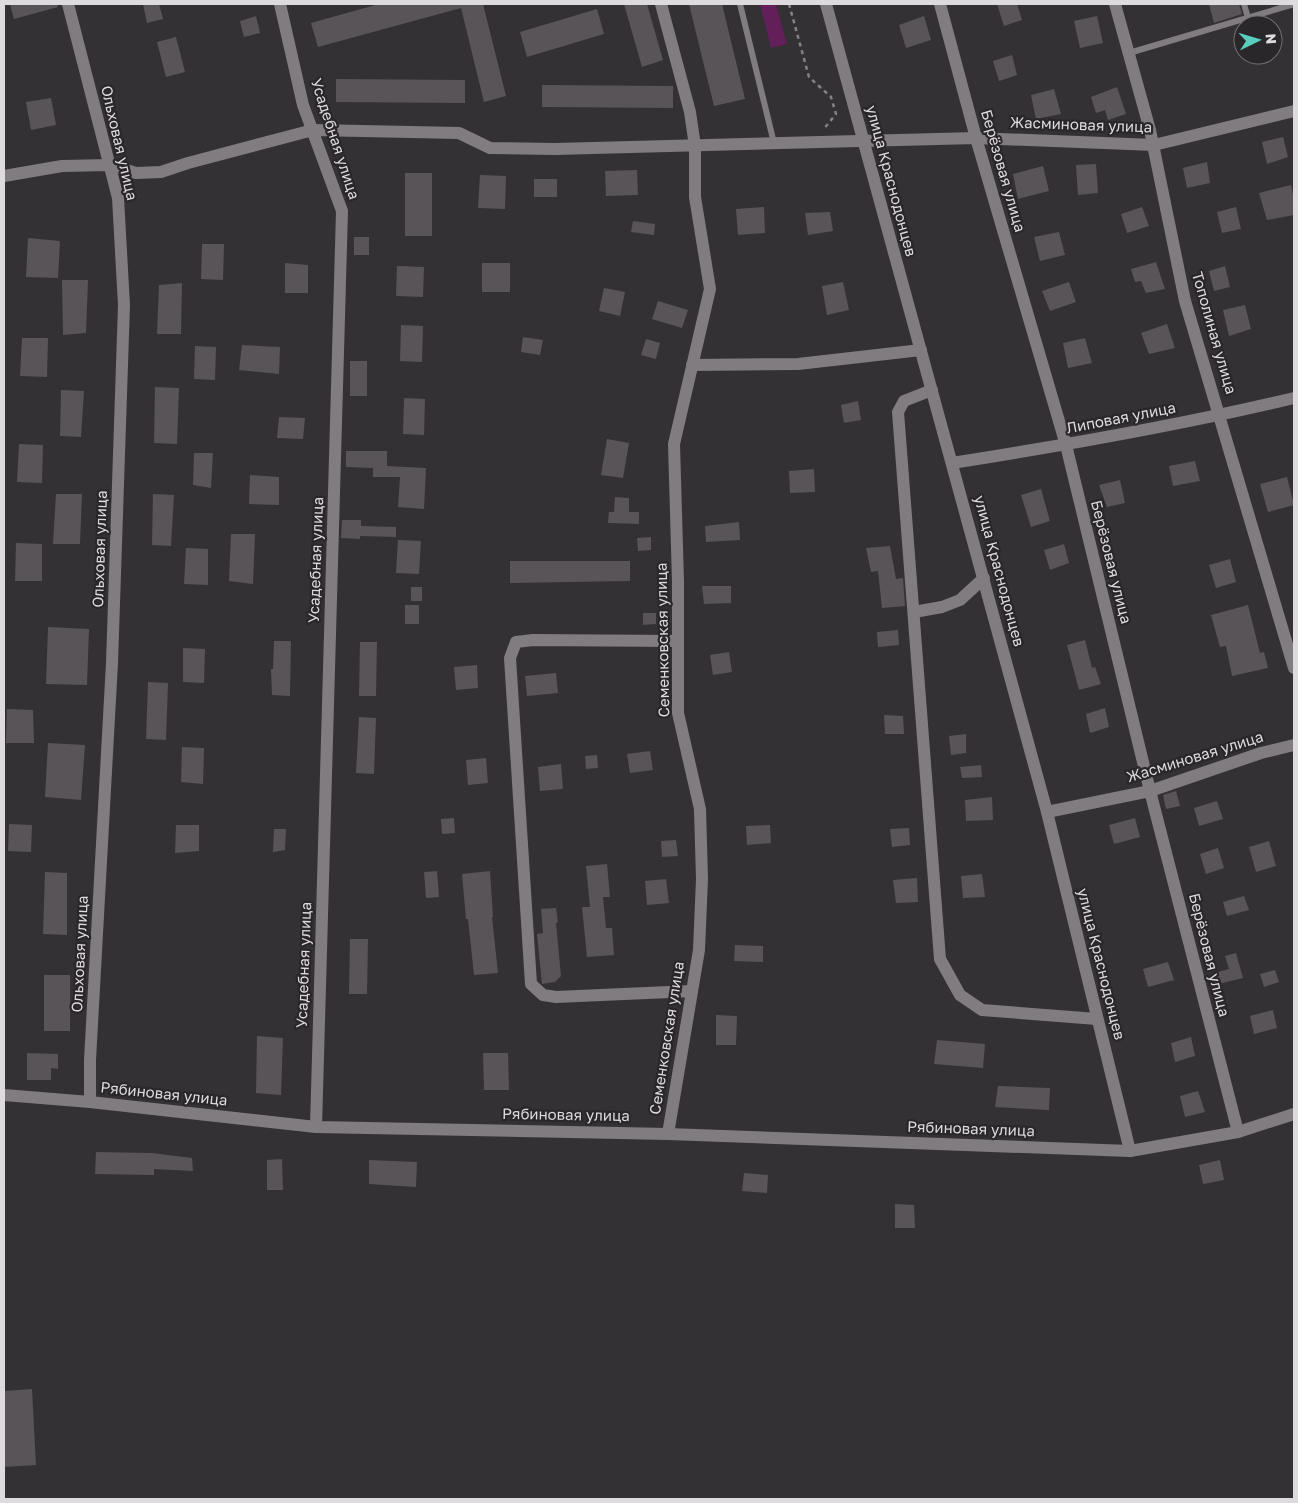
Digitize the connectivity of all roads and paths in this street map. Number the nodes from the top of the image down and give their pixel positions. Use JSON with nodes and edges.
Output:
{"nodes":[{"id":1,"x":68,"y":4,"type":"edge"},
{"id":2,"x":280,"y":4,"type":"edge"},
{"id":3,"x":661,"y":4,"type":"edge"},
{"id":4,"x":740,"y":4,"type":"edge"},
{"id":5,"x":789,"y":4,"type":"edge"},
{"id":6,"x":826,"y":4,"type":"edge"},
{"id":7,"x":940,"y":4,"type":"edge"},
{"id":8,"x":1115,"y":4,"type":"edge"},
{"id":9,"x":1291,"y":5,"type":"edge"},
{"id":10,"x":1258,"y":15,"type":"edge"},
{"id":11,"x":1233,"y":22,"type":"edge"},
{"id":12,"x":1128,"y":53,"type":"junction"},
{"id":13,"x":1294,"y":111,"type":"edge"},
{"id":14,"x":313,"y":130,"type":"junction"},
{"id":15,"x":976,"y":138,"type":"junction"},
{"id":16,"x":862,"y":139,"type":"junction"},
{"id":17,"x":822,"y":141,"type":"junction"},
{"id":18,"x":774,"y":142,"type":"junction"},
{"id":19,"x":1154,"y":145,"type":"junction"},
{"id":20,"x":696,"y":146,"type":"junction"},
{"id":21,"x":110,"y":165,"type":"junction"},
{"id":22,"x":4,"y":176,"type":"edge"},
{"id":23,"x":921,"y":350,"type":"junction"},
{"id":24,"x":692,"y":364,"type":"junction"},
{"id":25,"x":932,"y":390,"type":"junction"},
{"id":26,"x":1294,"y":398,"type":"edge"},
{"id":27,"x":1220,"y":416,"type":"junction"},
{"id":28,"x":1066,"y":445,"type":"junction"},
{"id":29,"x":952,"y":463,"type":"junction"},
{"id":30,"x":984,"y":578,"type":"junction"},
{"id":31,"x":914,"y":612,"type":"junction"},
{"id":32,"x":678,"y":641,"type":"junction"},
{"id":33,"x":1294,"y":668,"type":"edge"},
{"id":34,"x":1294,"y":745,"type":"edge"},
{"id":35,"x":1150,"y":791,"type":"junction"},
{"id":36,"x":1047,"y":812,"type":"junction"},
{"id":37,"x":692,"y":991,"type":"junction"},
{"id":38,"x":1098,"y":1019,"type":"junction"},
{"id":39,"x":4,"y":1095,"type":"edge"},
{"id":40,"x":90,"y":1102,"type":"junction"},
{"id":41,"x":1294,"y":1114,"type":"edge"},
{"id":42,"x":316,"y":1127,"type":"junction"},
{"id":43,"x":1238,"y":1132,"type":"junction"},
{"id":44,"x":668,"y":1134,"type":"junction"},
{"id":45,"x":1130,"y":1150,"type":"junction"}],
"edges":[{"from":1,"to":21,"type":"street","name":"Ольховая улица"},
{"from":2,"to":14,"type":"street","name":"Усадебная улица"},
{"from":3,"to":20,"type":"street","name":"Семенковская улица"},
{"from":4,"to":18,"type":"lane"},
{"from":5,"to":17,"type":"path"},
{"from":6,"to":16,"type":"street","name":"улица Краснодонцев"},
{"from":7,"to":15,"type":"street","name":"Берёзовая улица"},
{"from":8,"to":12,"type":"street","name":"Тополиная улица"},
{"from":9,"to":10,"type":"lane"},
{"from":11,"to":12,"type":"lane"},
{"from":12,"to":19,"type":"street","name":"Тополиная улица"},
{"from":13,"to":19,"type":"street","name":"Жасминовая улица"},
{"from":14,"to":20,"type":"street","name":"Жасминовая улица"},
{"from":14,"to":21,"type":"street","name":"Жасминовая улица"},
{"from":14,"to":42,"type":"street","name":"Усадебная улица"},
{"from":15,"to":16,"type":"street","name":"Жасминовая улица"},
{"from":15,"to":19,"type":"street","name":"Жасминовая улица"},
{"from":15,"to":28,"type":"street","name":"Берёзовая улица"},
{"from":16,"to":17,"type":"street","name":"Жасминовая улица"},
{"from":16,"to":23,"type":"street","name":"улица Краснодонцев"},
{"from":17,"to":18,"type":"street","name":"Жасминовая улица"},
{"from":18,"to":20,"type":"street","name":"Жасминовая улица"},
{"from":19,"to":27,"type":"street","name":"Тополиная улица"},
{"from":20,"to":24,"type":"street","name":"Семенковская улица"},
{"from":21,"to":22,"type":"street","name":"Жасминовая улица"},
{"from":21,"to":40,"type":"street","name":"Ольховая улица"},
{"from":23,"to":24,"type":"street"},
{"from":23,"to":25,"type":"street","name":"улица Краснодонцев"},
{"from":24,"to":32,"type":"street","name":"Семенковская улица"},
{"from":25,"to":29,"type":"street","name":"улица Краснодонцев"},
{"from":25,"to":31,"type":"street"},
{"from":26,"to":27,"type":"street","name":"Липовая улица"},
{"from":27,"to":28,"type":"street","name":"Липовая улица"},
{"from":27,"to":33,"type":"street","name":"Тополиная улица"},
{"from":28,"to":29,"type":"street","name":"Липовая улица"},
{"from":28,"to":35,"type":"street","name":"Берёзовая улица"},
{"from":29,"to":30,"type":"street","name":"улица Краснодонцев"},
{"from":30,"to":31,"type":"street"},
{"from":30,"to":36,"type":"street","name":"улица Краснодонцев"},
{"from":31,"to":38,"type":"street"},
{"from":32,"to":37,"type":"street","name":"Семенковская улица"},
{"from":32,"to":37,"type":"street"},
{"from":34,"to":35,"type":"street","name":"Жасминовая улица"},
{"from":35,"to":36,"type":"street","name":"Жасминовая улица"},
{"from":35,"to":43,"type":"street","name":"Берёзовая улица"},
{"from":36,"to":38,"type":"street","name":"улица Краснодонцев"},
{"from":37,"to":44,"type":"street","name":"Семенковская улица"},
{"from":38,"to":45,"type":"street","name":"улица Краснодонцев"},
{"from":39,"to":40,"type":"street","name":"Рябиновая улица"},
{"from":40,"to":42,"type":"street","name":"Рябиновая улица"},
{"from":41,"to":43,"type":"street","name":"Рябиновая улица"},
{"from":42,"to":44,"type":"street","name":"Рябиновая улица"},
{"from":43,"to":45,"type":"street","name":"Рябиновая улица"},
{"from":44,"to":45,"type":"street","name":"Рябиновая улица"}]}
